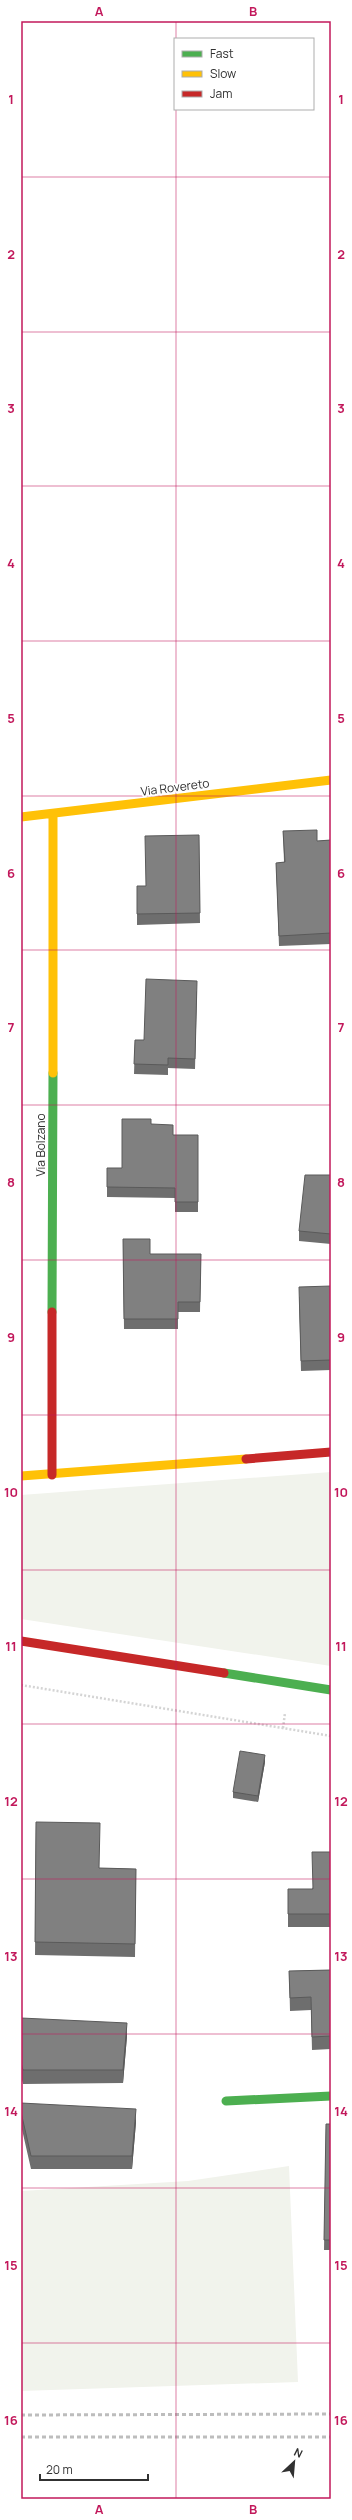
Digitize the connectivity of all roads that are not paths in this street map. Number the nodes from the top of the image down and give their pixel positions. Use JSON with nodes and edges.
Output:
{"nodes":[{"id":1,"x":331,"y":780,"type":"edge"},
{"id":2,"x":53,"y":815,"type":"junction"},
{"id":3,"x":21,"y":817,"type":"edge"},
{"id":4,"x":331,"y":1452,"type":"edge"},
{"id":5,"x":52,"y":1475,"type":"junction"},
{"id":6,"x":21,"y":1476,"type":"edge"},
{"id":7,"x":21,"y":1641,"type":"edge"},
{"id":8,"x":331,"y":1690,"type":"edge"},
{"id":9,"x":331,"y":2096,"type":"edge"},
{"id":10,"x":226,"y":2101,"type":"dead end"}],
"edges":[{"from":1,"to":2,"type":"street","name":"Via Rovereto"},
{"from":2,"to":3,"type":"street","name":"Via Rovereto"},
{"from":2,"to":5,"type":"street","name":"Via Bolzano"},
{"from":4,"to":5,"type":"street"},
{"from":5,"to":6,"type":"street"},
{"from":7,"to":8,"type":"street"},
{"from":9,"to":10,"type":"street"}]}
